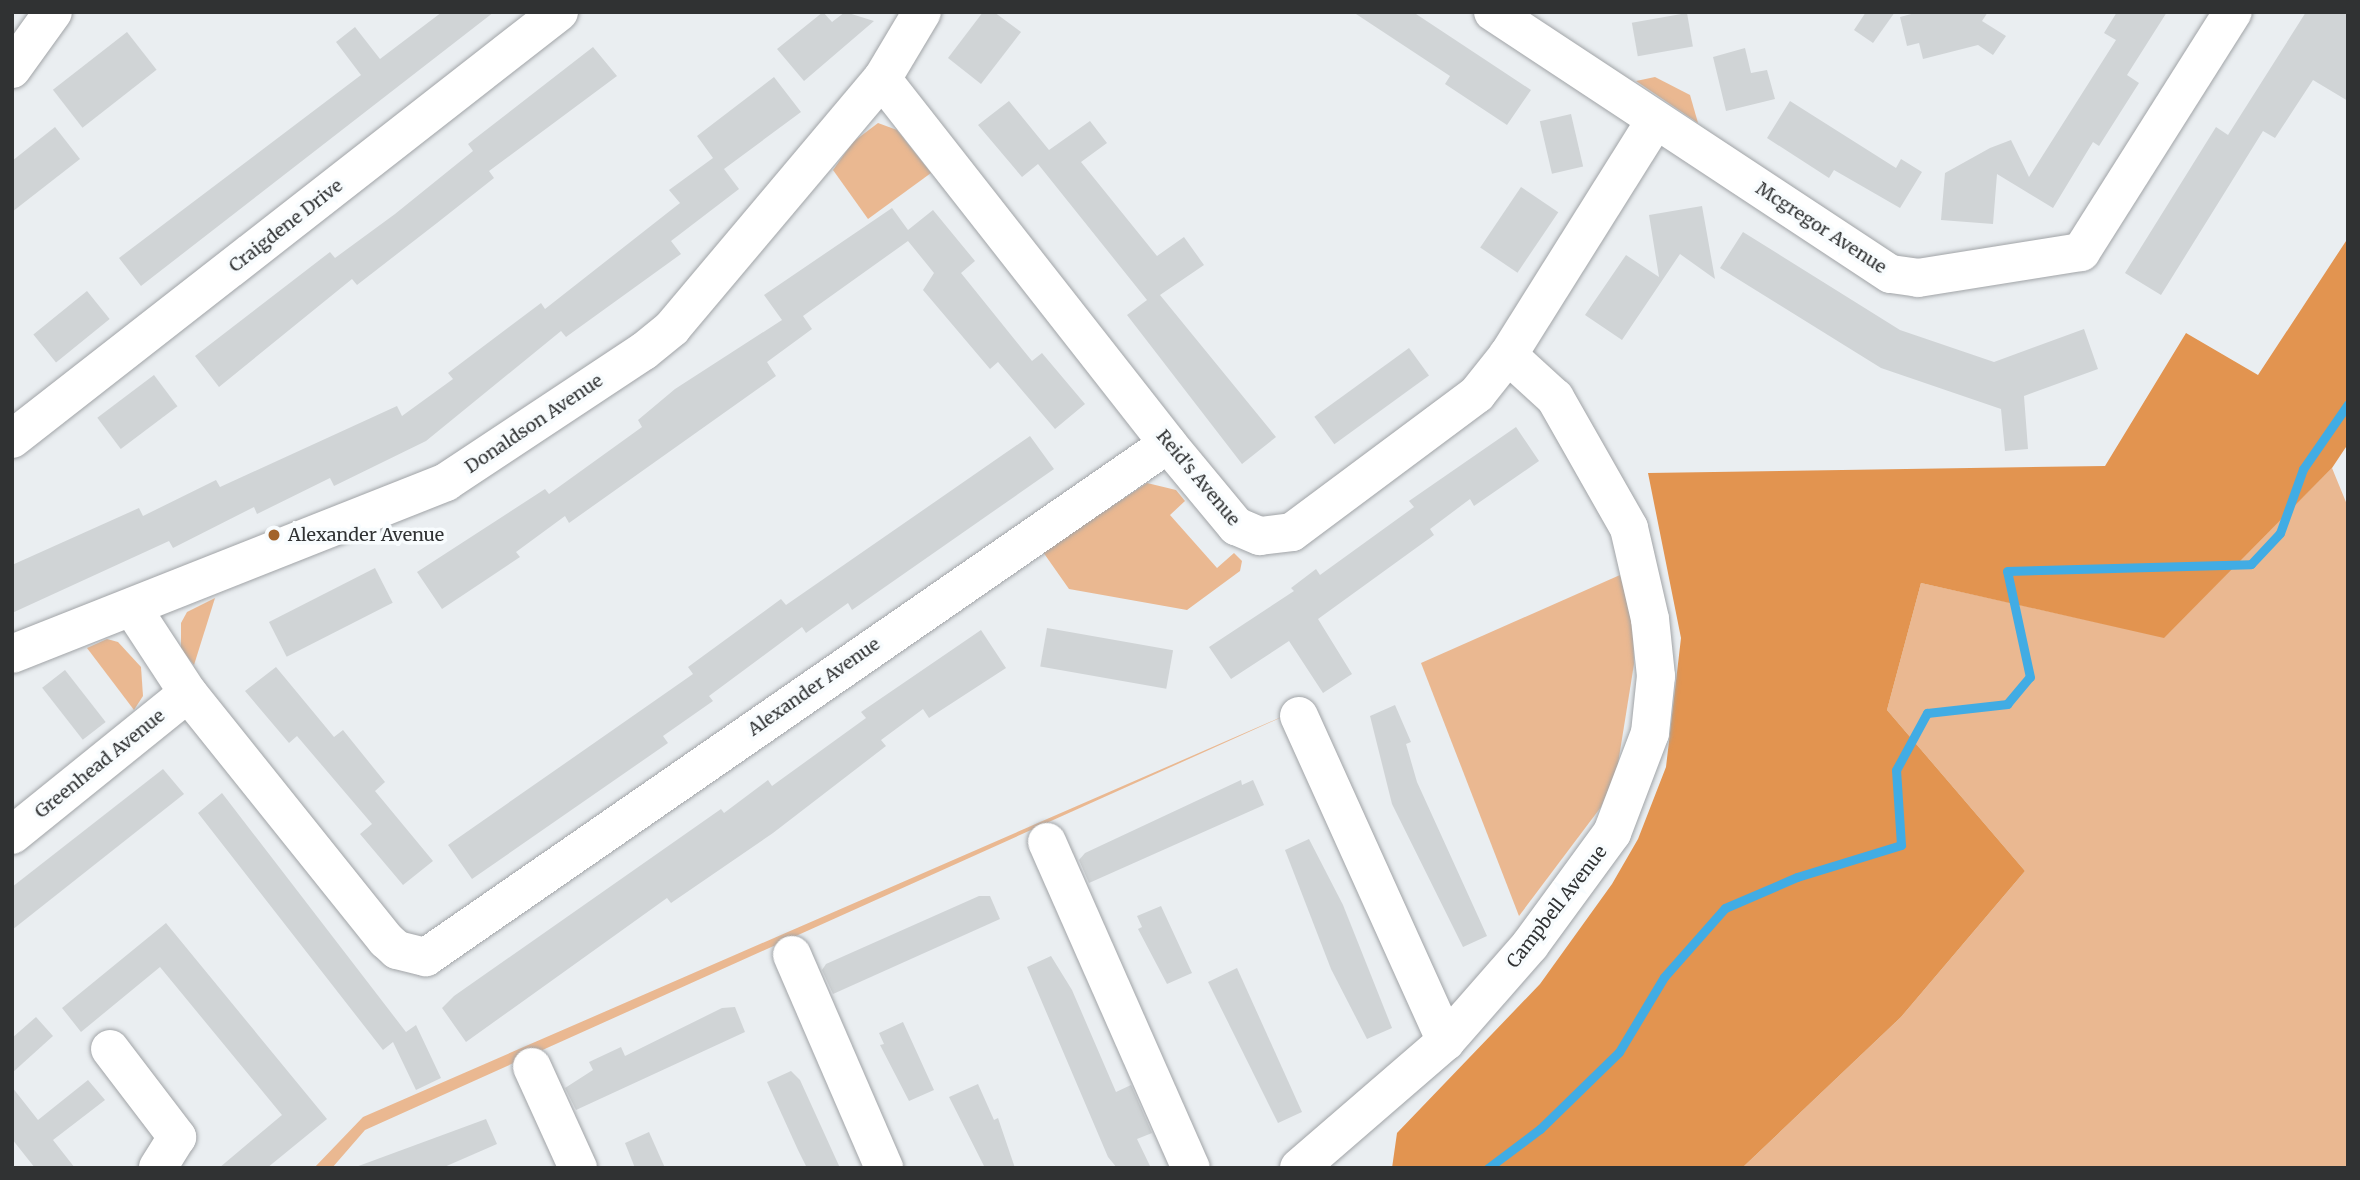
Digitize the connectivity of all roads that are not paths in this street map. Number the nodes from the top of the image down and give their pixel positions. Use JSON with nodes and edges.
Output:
{"nodes":[{"id":1,"x":53,"y":12,"type":"edge"},
{"id":2,"x":559,"y":12,"type":"edge"},
{"id":3,"x":922,"y":12,"type":"edge"},
{"id":4,"x":1493,"y":12,"type":"edge"},
{"id":5,"x":2233,"y":12,"type":"edge"},
{"id":6,"x":12,"y":69,"type":"edge"},
{"id":7,"x":882,"y":79,"type":"junction"},
{"id":8,"x":1655,"y":121,"type":"junction"},
{"id":9,"x":1508,"y":355,"type":"junction"},
{"id":10,"x":12,"y":439,"type":"edge"},
{"id":11,"x":1168,"y":444,"type":"junction"},
{"id":12,"x":133,"y":609,"type":"junction"},
{"id":13,"x":12,"y":654,"type":"edge"},
{"id":14,"x":188,"y":693,"type":"junction"},
{"id":15,"x":1299,"y":716,"type":"dead end"},
{"id":16,"x":12,"y":835,"type":"edge"},
{"id":17,"x":1048,"y":842,"type":"dead end"},
{"id":18,"x":792,"y":955,"type":"dead end"},
{"id":19,"x":1446,"y":1041,"type":"junction"},
{"id":20,"x":110,"y":1049,"type":"dead end"},
{"id":21,"x":532,"y":1067,"type":"dead end"},
{"id":22,"x":158,"y":1168,"type":"edge"},
{"id":23,"x":578,"y":1168,"type":"edge"},
{"id":24,"x":884,"y":1168,"type":"edge"},
{"id":25,"x":1191,"y":1168,"type":"edge"},
{"id":26,"x":1299,"y":1168,"type":"edge"}],
"edges":[{"from":1,"to":6,"type":"street"},
{"from":2,"to":10,"type":"street","name":"Craigdene Drive"},
{"from":3,"to":7,"type":"street","name":"Donaldson Avenue"},
{"from":4,"to":8,"type":"street","name":"Mcgregor Avenue"},
{"from":5,"to":8,"type":"street","name":"Mcgregor Avenue"},
{"from":7,"to":11,"type":"street","name":"Reid's Avenue"},
{"from":7,"to":12,"type":"street","name":"Donaldson Avenue"},
{"from":8,"to":9,"type":"street","name":"Reid's Avenue"},
{"from":9,"to":11,"type":"street","name":"Reid's Avenue"},
{"from":9,"to":19,"type":"street","name":"Campbell Avenue"},
{"from":11,"to":14,"type":"street","name":"Alexander Avenue"},
{"from":12,"to":13,"type":"street","name":"Donaldson Avenue"},
{"from":12,"to":14,"type":"street","name":"Alexander Avenue"},
{"from":14,"to":16,"type":"street","name":"Greenhead Avenue"},
{"from":15,"to":19,"type":"street"},
{"from":17,"to":25,"type":"street"},
{"from":18,"to":24,"type":"street"},
{"from":19,"to":26,"type":"street","name":"Campbell Avenue"},
{"from":20,"to":22,"type":"street"},
{"from":21,"to":23,"type":"street"}]}
